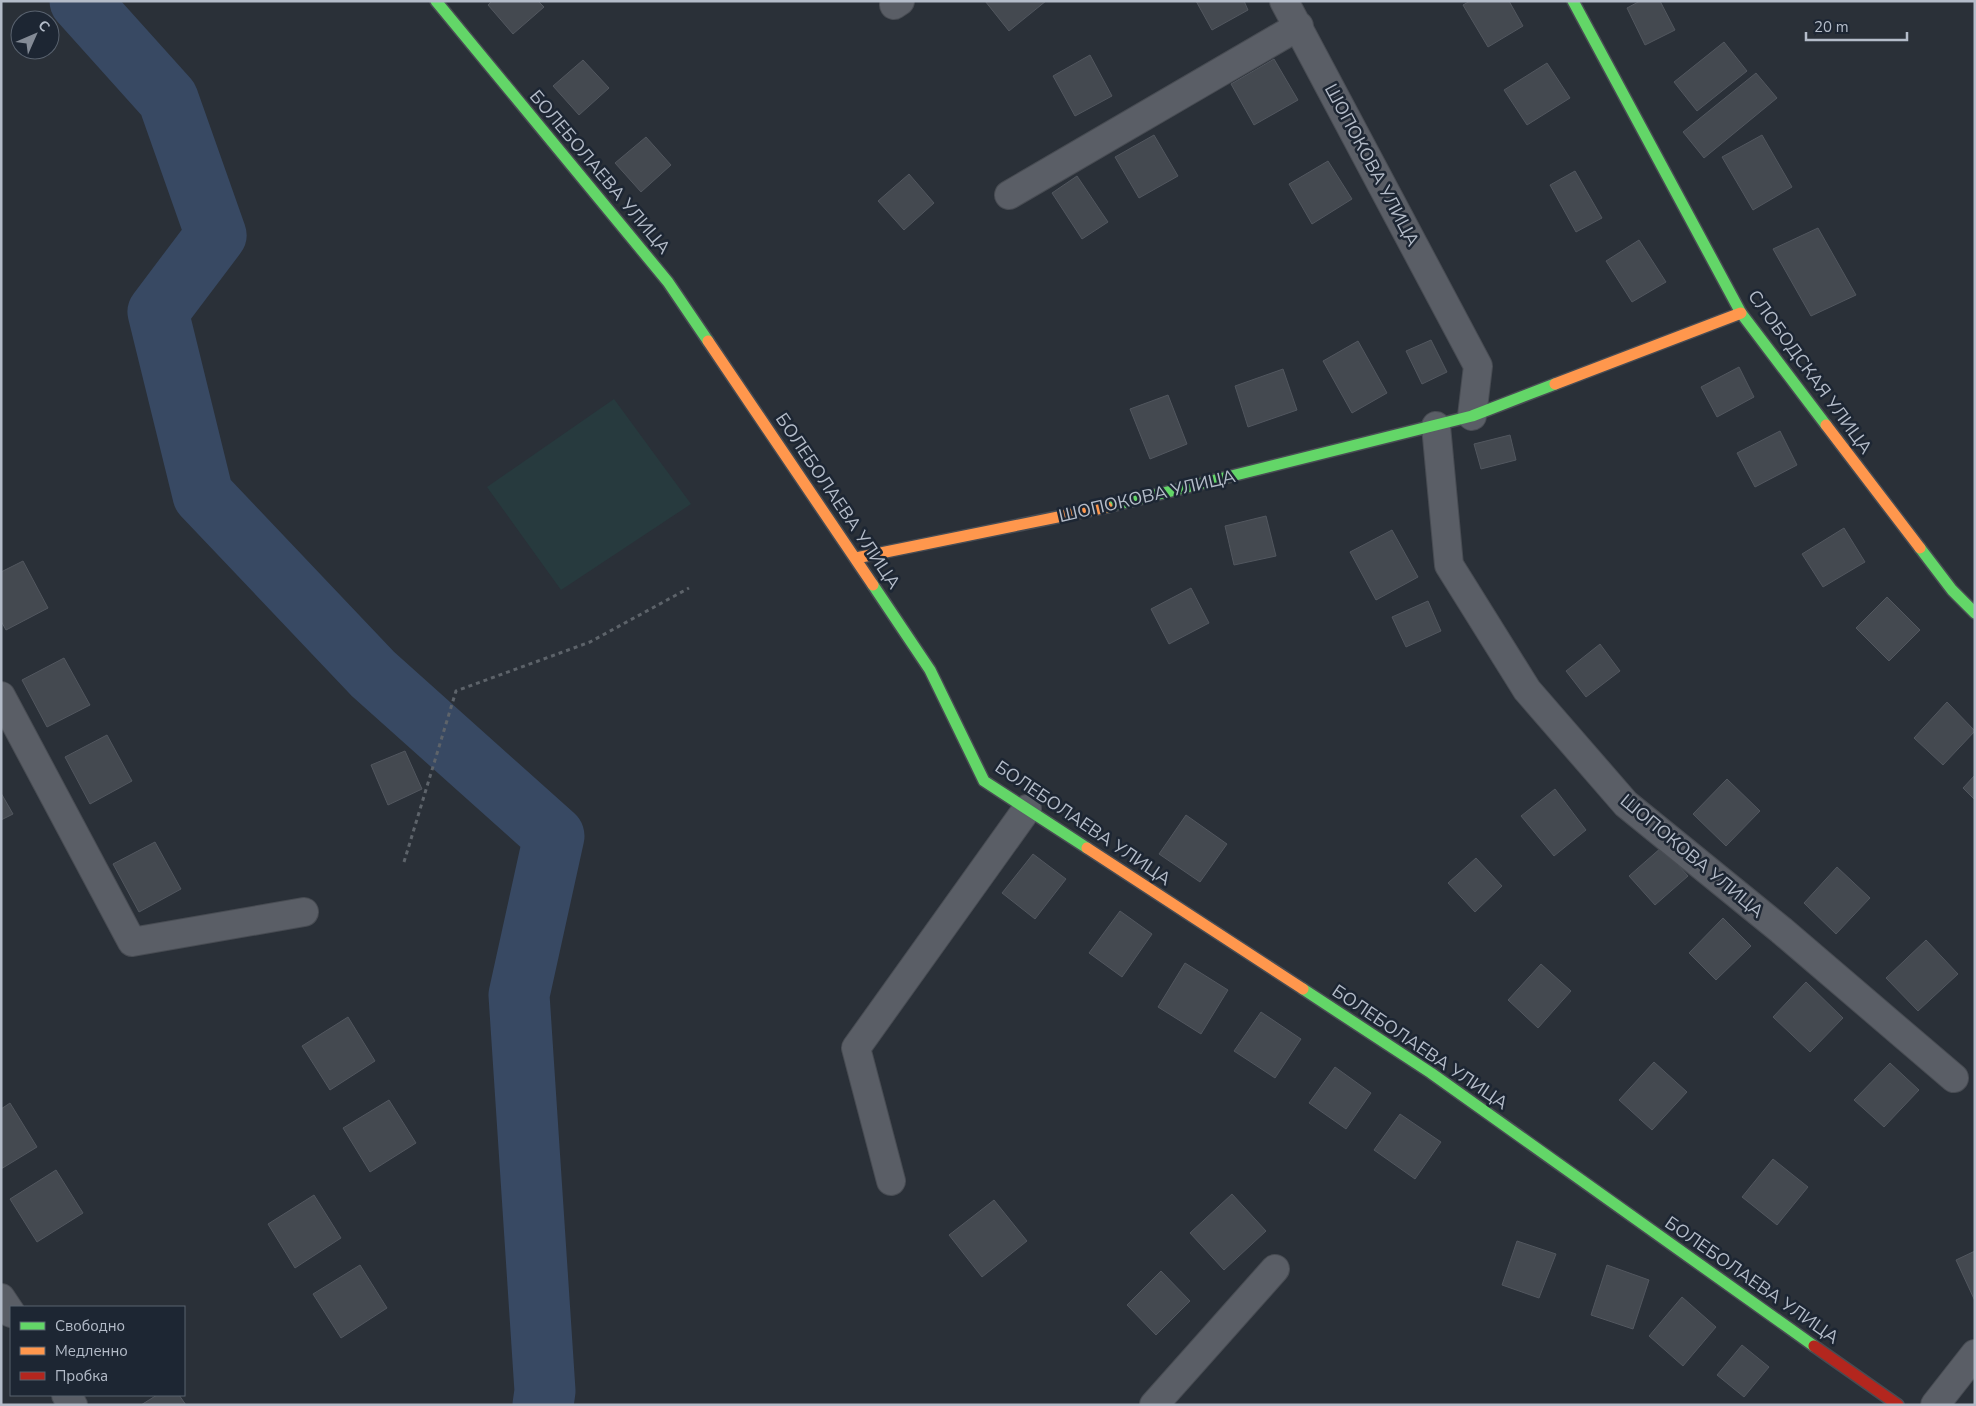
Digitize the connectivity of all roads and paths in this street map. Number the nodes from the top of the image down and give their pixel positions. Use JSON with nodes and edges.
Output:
{"nodes":[{"id":1,"x":436,"y":1,"type":"edge"},
{"id":2,"x":1284,"y":1,"type":"edge"},
{"id":3,"x":1573,"y":1,"type":"edge"},
{"id":4,"x":1299,"y":26,"type":"junction"},
{"id":5,"x":1009,"y":195,"type":"dead end"},
{"id":6,"x":1741,"y":312,"type":"junction"},
{"id":7,"x":1472,"y":416,"type":"junction"},
{"id":8,"x":1436,"y":426,"type":"junction"},
{"id":9,"x":856,"y":558,"type":"junction"},
{"id":10,"x":689,"y":588,"type":"dead end"},
{"id":11,"x":1975,"y":613,"type":"edge"},
{"id":12,"x":1,"y":696,"type":"edge"},
{"id":13,"x":1027,"y":809,"type":"junction"},
{"id":14,"x":404,"y":862,"type":"dead end"},
{"id":15,"x":304,"y":912,"type":"dead end"},
{"id":16,"x":1954,"y":1078,"type":"dead end"},
{"id":17,"x":891,"y":1181,"type":"dead end"},
{"id":18,"x":1275,"y":1269,"type":"dead end"},
{"id":19,"x":1,"y":1298,"type":"edge"},
{"id":20,"x":10,"y":1312,"type":"edge"},
{"id":21,"x":1975,"y":1354,"type":"edge"},
{"id":22,"x":1154,"y":1405,"type":"edge"},
{"id":23,"x":1898,"y":1405,"type":"edge"},
{"id":24,"x":1936,"y":1405,"type":"edge"}],
"edges":[{"from":1,"to":9,"type":"street","name":"БОЛЕБОЛАЕВА УЛИЦА"},
{"from":2,"to":4,"type":"street","name":"ШОПОКОВА УЛИЦА"},
{"from":3,"to":6,"type":"street","name":"СЛОБОДСКАЯ УЛИЦА"},
{"from":4,"to":5,"type":"street"},
{"from":4,"to":7,"type":"street","name":"ШОПОКОВА УЛИЦА"},
{"from":6,"to":7,"type":"street","name":"ШОПОКОВА УЛИЦА"},
{"from":6,"to":11,"type":"street","name":"СЛОБОДСКАЯ УЛИЦА"},
{"from":7,"to":8,"type":"street","name":"ШОПОКОВА УЛИЦА"},
{"from":8,"to":9,"type":"street","name":"ШОПОКОВА УЛИЦА"},
{"from":8,"to":16,"type":"street","name":"ШОПОКОВА УЛИЦА"},
{"from":9,"to":13,"type":"street","name":"БОЛЕБОЛАЕВА УЛИЦА"},
{"from":10,"to":14,"type":"path"},
{"from":12,"to":15,"type":"street"},
{"from":13,"to":17,"type":"street"},
{"from":13,"to":23,"type":"street","name":"БОЛЕБОЛАЕВА УЛИЦА"},
{"from":18,"to":22,"type":"street"},
{"from":19,"to":20,"type":"street"},
{"from":21,"to":24,"type":"street"}]}
